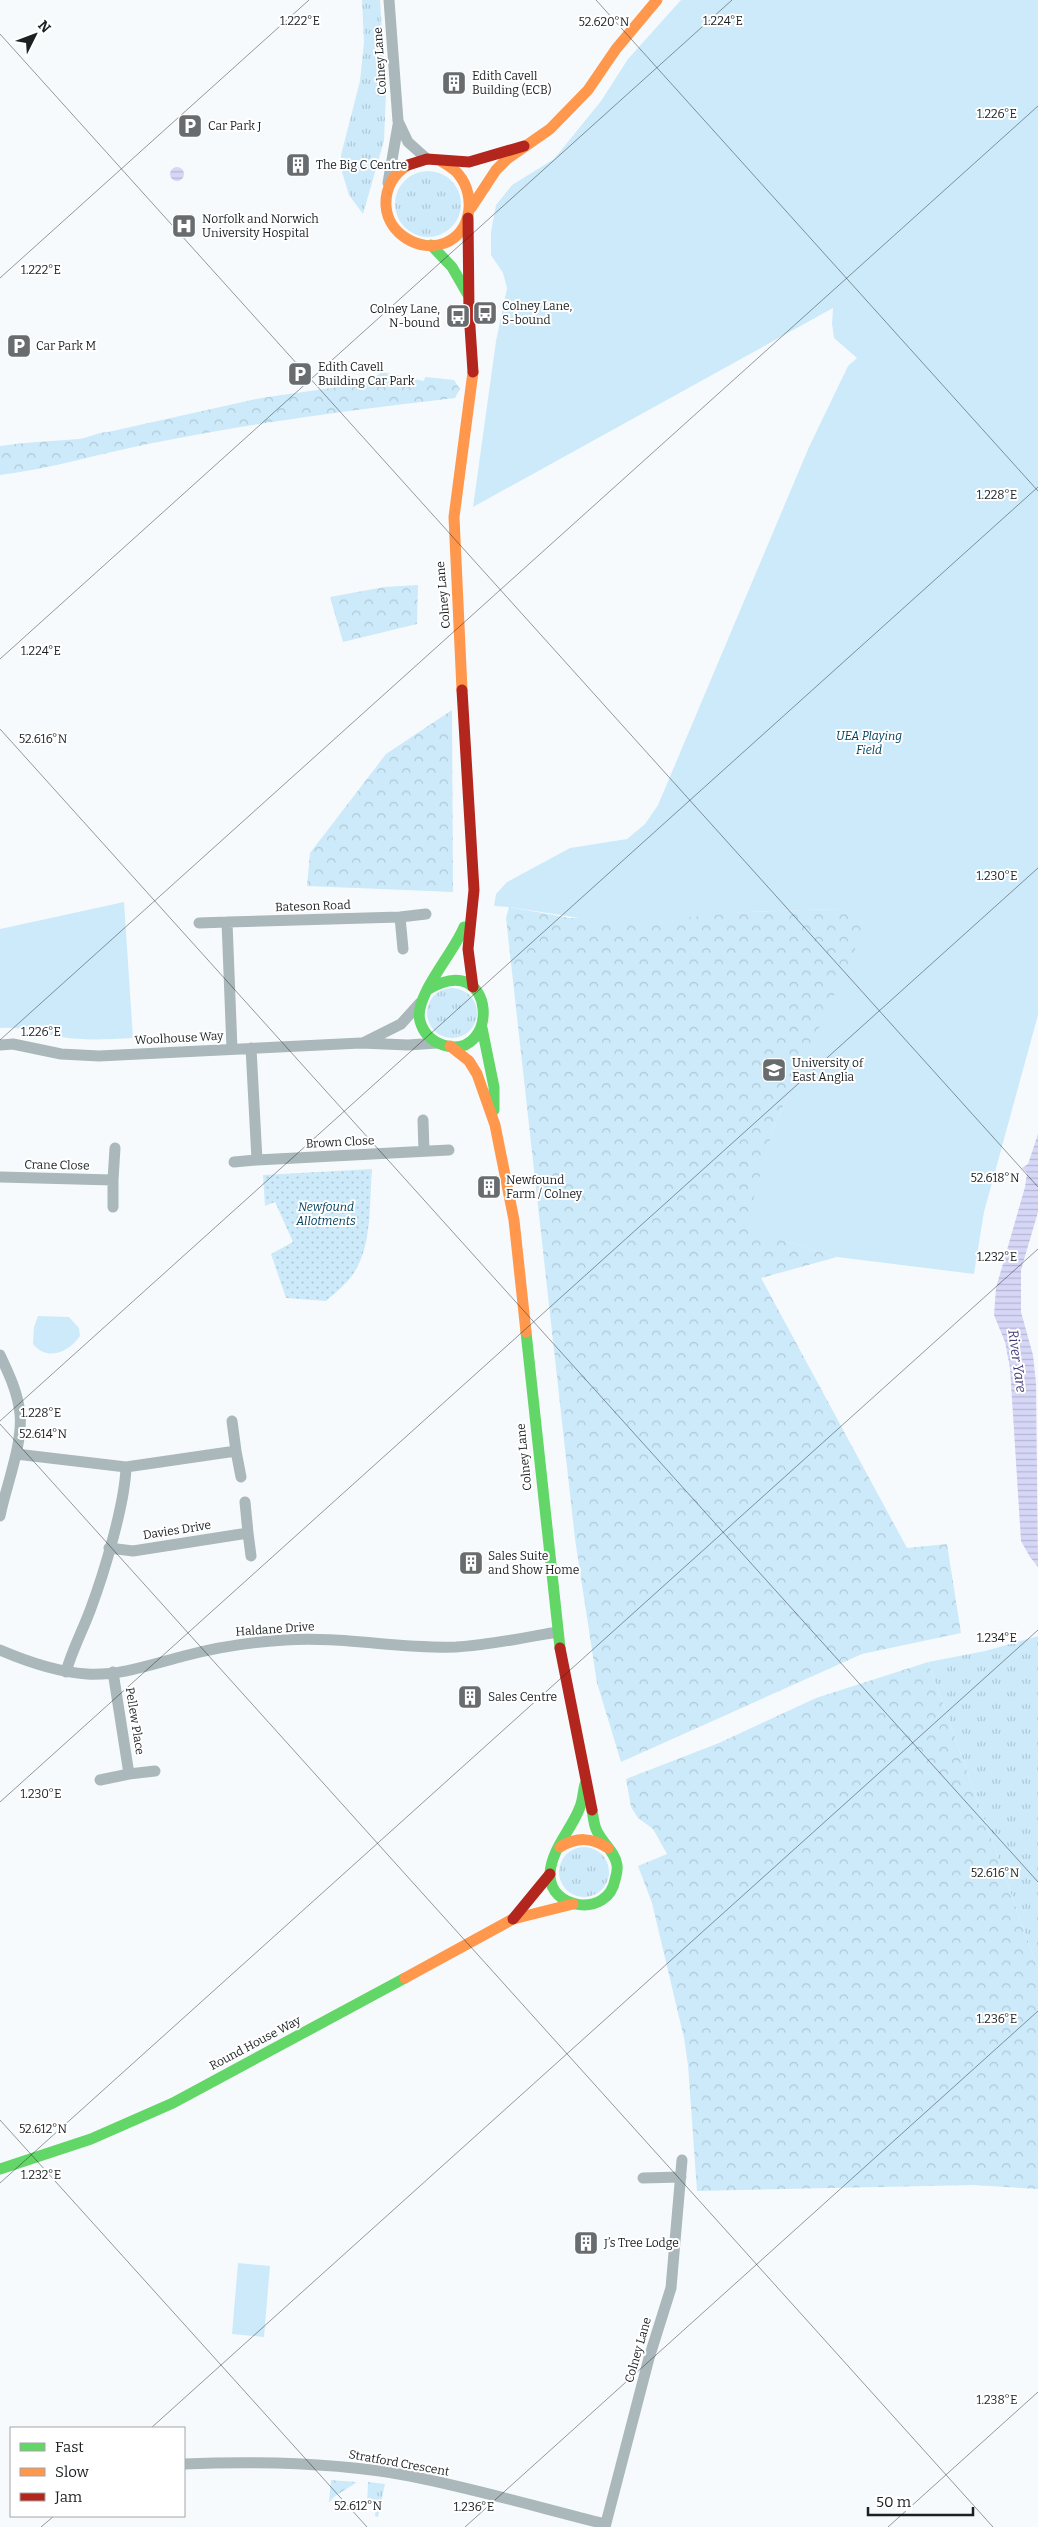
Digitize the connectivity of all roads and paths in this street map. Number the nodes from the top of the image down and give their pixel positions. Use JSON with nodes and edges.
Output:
{"nodes":[{"id":1,"x":389,"y":0,"type":"edge"},
{"id":2,"x":657,"y":0,"type":"edge"},
{"id":3,"x":398,"y":121,"type":"junction"},
{"id":4,"x":524,"y":146,"type":"junction"},
{"id":5,"x":426,"y":159,"type":"junction"},
{"id":6,"x":441,"y":161,"type":"junction"},
{"id":7,"x":386,"y":191,"type":"junction"},
{"id":8,"x":470,"y":213,"type":"junction"},
{"id":9,"x":431,"y":245,"type":"junction"},
{"id":10,"x":470,"y":300,"type":"junction"},
{"id":11,"x":474,"y":890,"type":"junction"},
{"id":12,"x":426,"y":914,"type":"dead end"},
{"id":13,"x":400,"y":917,"type":"junction"},
{"id":14,"x":199,"y":922,"type":"dead end"},
{"id":15,"x":227,"y":922,"type":"junction"},
{"id":16,"x":403,"y":948,"type":"dead end"},
{"id":17,"x":473,"y":987,"type":"junction"},
{"id":18,"x":427,"y":990,"type":"junction"},
{"id":19,"x":420,"y":1003,"type":"junction"},
{"id":20,"x":482,"y":1028,"type":"junction"},
{"id":21,"x":437,"y":1042,"type":"junction"},
{"id":22,"x":361,"y":1043,"type":"junction"},
{"id":23,"x":0,"y":1045,"type":"edge"},
{"id":24,"x":450,"y":1046,"type":"junction"},
{"id":25,"x":250,"y":1048,"type":"junction"},
{"id":26,"x":232,"y":1049,"type":"junction"},
{"id":27,"x":423,"y":1120,"type":"dead end"},
{"id":28,"x":495,"y":1125,"type":"junction"},
{"id":29,"x":115,"y":1148,"type":"dead end"},
{"id":30,"x":449,"y":1150,"type":"dead end"},
{"id":31,"x":424,"y":1151,"type":"junction"},
{"id":32,"x":257,"y":1160,"type":"junction"},
{"id":33,"x":234,"y":1162,"type":"dead end"},
{"id":34,"x":0,"y":1177,"type":"edge"},
{"id":35,"x":113,"y":1180,"type":"junction"},
{"id":36,"x":113,"y":1208,"type":"dead end"},
{"id":37,"x":0,"y":1355,"type":"edge"},
{"id":38,"x":232,"y":1421,"type":"dead end"},
{"id":39,"x":236,"y":1450,"type":"junction"},
{"id":40,"x":16,"y":1454,"type":"junction"},
{"id":41,"x":126,"y":1467,"type":"junction"},
{"id":42,"x":241,"y":1476,"type":"dead end"},
{"id":43,"x":246,"y":1502,"type":"dead end"},
{"id":44,"x":1,"y":1509,"type":"edge"},
{"id":45,"x":248,"y":1533,"type":"junction"},
{"id":46,"x":109,"y":1548,"type":"junction"},
{"id":47,"x":251,"y":1556,"type":"dead end"},
{"id":48,"x":557,"y":1632,"type":"junction"},
{"id":49,"x":0,"y":1650,"type":"edge"},
{"id":50,"x":66,"y":1672,"type":"junction"},
{"id":51,"x":113,"y":1672,"type":"junction"},
{"id":52,"x":155,"y":1771,"type":"dead end"},
{"id":53,"x":129,"y":1774,"type":"junction"},
{"id":54,"x":100,"y":1780,"type":"dead end"},
{"id":55,"x":585,"y":1784,"type":"junction"},
{"id":56,"x":560,"y":1847,"type":"junction"},
{"id":57,"x":608,"y":1848,"type":"junction"},
{"id":58,"x":550,"y":1874,"type":"junction"},
{"id":59,"x":574,"y":1904,"type":"junction"},
{"id":60,"x":514,"y":1918,"type":"junction"},
{"id":61,"x":682,"y":2160,"type":"dead end"},
{"id":62,"x":0,"y":2169,"type":"edge"},
{"id":63,"x":681,"y":2177,"type":"junction"},
{"id":64,"x":643,"y":2178,"type":"dead end"},
{"id":65,"x":185,"y":2464,"type":"edge"},
{"id":66,"x":605,"y":2526,"type":"edge"}],
"edges":[{"from":1,"to":3,"type":"street","name":"Colney Lane"},
{"from":2,"to":4,"type":"street","name":"Colney Lane"},
{"from":3,"to":5,"type":"street","name":"Colney Lane"},
{"from":3,"to":7,"type":"street","name":"Colney Lane"},
{"from":4,"to":6,"type":"street","name":"Colney Lane"},
{"from":4,"to":8,"type":"street","name":"Colney Lane"},
{"from":5,"to":6,"type":"street","name":"Colney Lane"},
{"from":5,"to":7,"type":"street","name":"Colney Lane"},
{"from":6,"to":8,"type":"street","name":"Colney Lane"},
{"from":7,"to":9,"type":"street","name":"Colney Lane"},
{"from":8,"to":9,"type":"street","name":"Colney Lane"},
{"from":8,"to":10,"type":"street","name":"Colney Lane"},
{"from":9,"to":10,"type":"street","name":"Colney Lane"},
{"from":10,"to":11,"type":"street","name":"Colney Lane"},
{"from":11,"to":17,"type":"street","name":"Colney Lane"},
{"from":11,"to":18,"type":"street","name":"Colney Lane"},
{"from":12,"to":13,"type":"street","name":"Bateson Road"},
{"from":13,"to":15,"type":"street","name":"Bateson Road"},
{"from":13,"to":16,"type":"street"},
{"from":14,"to":15,"type":"street","name":"Bateson Road"},
{"from":15,"to":26,"type":"street"},
{"from":17,"to":18,"type":"street"},
{"from":17,"to":20,"type":"street","name":"Colney Lane"},
{"from":18,"to":19,"type":"street","name":"Colney Lane"},
{"from":19,"to":21,"type":"street"},
{"from":19,"to":22,"type":"street","name":"Woolhouse Way"},
{"from":20,"to":24,"type":"street"},
{"from":20,"to":28,"type":"street","name":"Colney Lane"},
{"from":21,"to":22,"type":"street","name":"Woolhouse Way"},
{"from":21,"to":24,"type":"street","name":"Colney Lane"},
{"from":22,"to":25,"type":"street","name":"Woolhouse Way"},
{"from":23,"to":26,"type":"street","name":"Woolhouse Way"},
{"from":24,"to":28,"type":"street","name":"Colney Lane"},
{"from":25,"to":26,"type":"street","name":"Woolhouse Way"},
{"from":25,"to":32,"type":"street"},
{"from":27,"to":31,"type":"street"},
{"from":28,"to":48,"type":"street","name":"Colney Lane"},
{"from":29,"to":35,"type":"street"},
{"from":30,"to":31,"type":"street","name":"Brown Close"},
{"from":31,"to":32,"type":"street","name":"Brown Close"},
{"from":32,"to":33,"type":"street","name":"Brown Close"},
{"from":34,"to":35,"type":"street","name":"Crane Close"},
{"from":35,"to":36,"type":"street"},
{"from":37,"to":40,"type":"street"},
{"from":38,"to":39,"type":"street"},
{"from":39,"to":41,"type":"street"},
{"from":39,"to":42,"type":"street"},
{"from":40,"to":41,"type":"street"},
{"from":40,"to":44,"type":"street"},
{"from":41,"to":46,"type":"street"},
{"from":43,"to":45,"type":"street"},
{"from":45,"to":46,"type":"street","name":"Davies Drive"},
{"from":45,"to":47,"type":"street"},
{"from":46,"to":50,"type":"street"},
{"from":48,"to":51,"type":"street","name":"Haldane Drive"},
{"from":48,"to":55,"type":"street","name":"Colney Lane"},
{"from":49,"to":50,"type":"street","name":"Haldane Drive"},
{"from":50,"to":51,"type":"street","name":"Haldane Drive"},
{"from":51,"to":53,"type":"street","name":"Pellew Place"},
{"from":52,"to":53,"type":"street","name":"Pellew Place"},
{"from":53,"to":54,"type":"street","name":"Pellew Place"},
{"from":55,"to":56,"type":"street","name":"Colney Lane"},
{"from":55,"to":57,"type":"street","name":"Colney Lane"},
{"from":56,"to":57,"type":"street"},
{"from":56,"to":58,"type":"street","name":"Colney Lane"},
{"from":57,"to":59,"type":"street","name":"Colney Lane"},
{"from":58,"to":59,"type":"street"},
{"from":58,"to":60,"type":"street","name":"Round House Way"},
{"from":59,"to":60,"type":"street","name":"Round House Way"},
{"from":60,"to":62,"type":"street","name":"Round House Way"},
{"from":61,"to":63,"type":"street","name":"Colney Lane"},
{"from":63,"to":64,"type":"street"},
{"from":63,"to":66,"type":"street","name":"Colney Lane"},
{"from":65,"to":66,"type":"street","name":"Stratford Crescent"}]}
